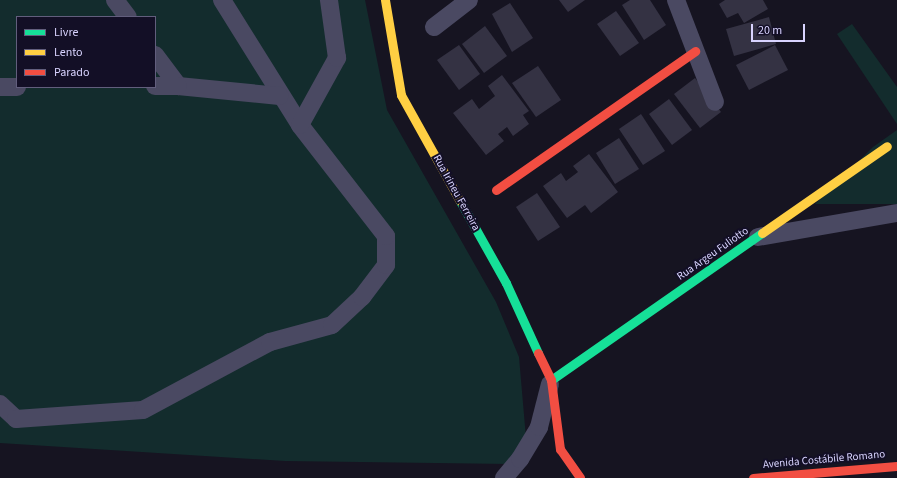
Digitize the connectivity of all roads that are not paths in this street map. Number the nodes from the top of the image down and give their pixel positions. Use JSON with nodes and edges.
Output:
{"nodes":[{"id":1,"x":115,"y":0,"type":"edge"},
{"id":2,"x":222,"y":0,"type":"edge"},
{"id":3,"x":329,"y":0,"type":"edge"},
{"id":4,"x":385,"y":0,"type":"edge"},
{"id":5,"x":470,"y":0,"type":"edge"},
{"id":6,"x":676,"y":0,"type":"edge"},
{"id":7,"x":127,"y":16,"type":"edge"},
{"id":8,"x":434,"y":27,"type":"dead end"},
{"id":9,"x":695,"y":52,"type":"junction"},
{"id":10,"x":156,"y":56,"type":"edge"},
{"id":11,"x":156,"y":86,"type":"edge"},
{"id":12,"x":178,"y":86,"type":"junction"},
{"id":13,"x":0,"y":87,"type":"edge"},
{"id":14,"x":16,"y":87,"type":"edge"},
{"id":15,"x":280,"y":96,"type":"junction"},
{"id":16,"x":715,"y":102,"type":"dead end"},
{"id":17,"x":300,"y":125,"type":"junction"},
{"id":18,"x":887,"y":146,"type":"dead end"},
{"id":19,"x":496,"y":190,"type":"dead end"},
{"id":20,"x":897,"y":213,"type":"edge"},
{"id":21,"x":758,"y":238,"type":"junction"},
{"id":22,"x":551,"y":380,"type":"junction"},
{"id":23,"x":0,"y":404,"type":"edge"},
{"id":24,"x":897,"y":466,"type":"edge"},
{"id":25,"x":504,"y":478,"type":"edge"},
{"id":26,"x":580,"y":478,"type":"edge"},
{"id":27,"x":753,"y":478,"type":"edge"}],
"edges":[{"from":1,"to":7,"type":"street"},
{"from":2,"to":15,"type":"street"},
{"from":3,"to":17,"type":"street"},
{"from":4,"to":22,"type":"street","name":"Rua Irineu Ferreira"},
{"from":5,"to":8,"type":"street"},
{"from":6,"to":9,"type":"street"},
{"from":9,"to":16,"type":"street"},
{"from":9,"to":19,"type":"street"},
{"from":10,"to":12,"type":"street"},
{"from":11,"to":12,"type":"street"},
{"from":12,"to":15,"type":"street"},
{"from":13,"to":14,"type":"street"},
{"from":15,"to":17,"type":"street"},
{"from":17,"to":23,"type":"street"},
{"from":18,"to":21,"type":"street","name":"Rua Argeu Fuliotto"},
{"from":20,"to":21,"type":"street"},
{"from":21,"to":22,"type":"street","name":"Rua Argeu Fuliotto"},
{"from":22,"to":25,"type":"street"},
{"from":22,"to":26,"type":"street","name":"Rua Irineu Ferreira"},
{"from":24,"to":27,"type":"street","name":"Avenida Costábile Romano"}]}
